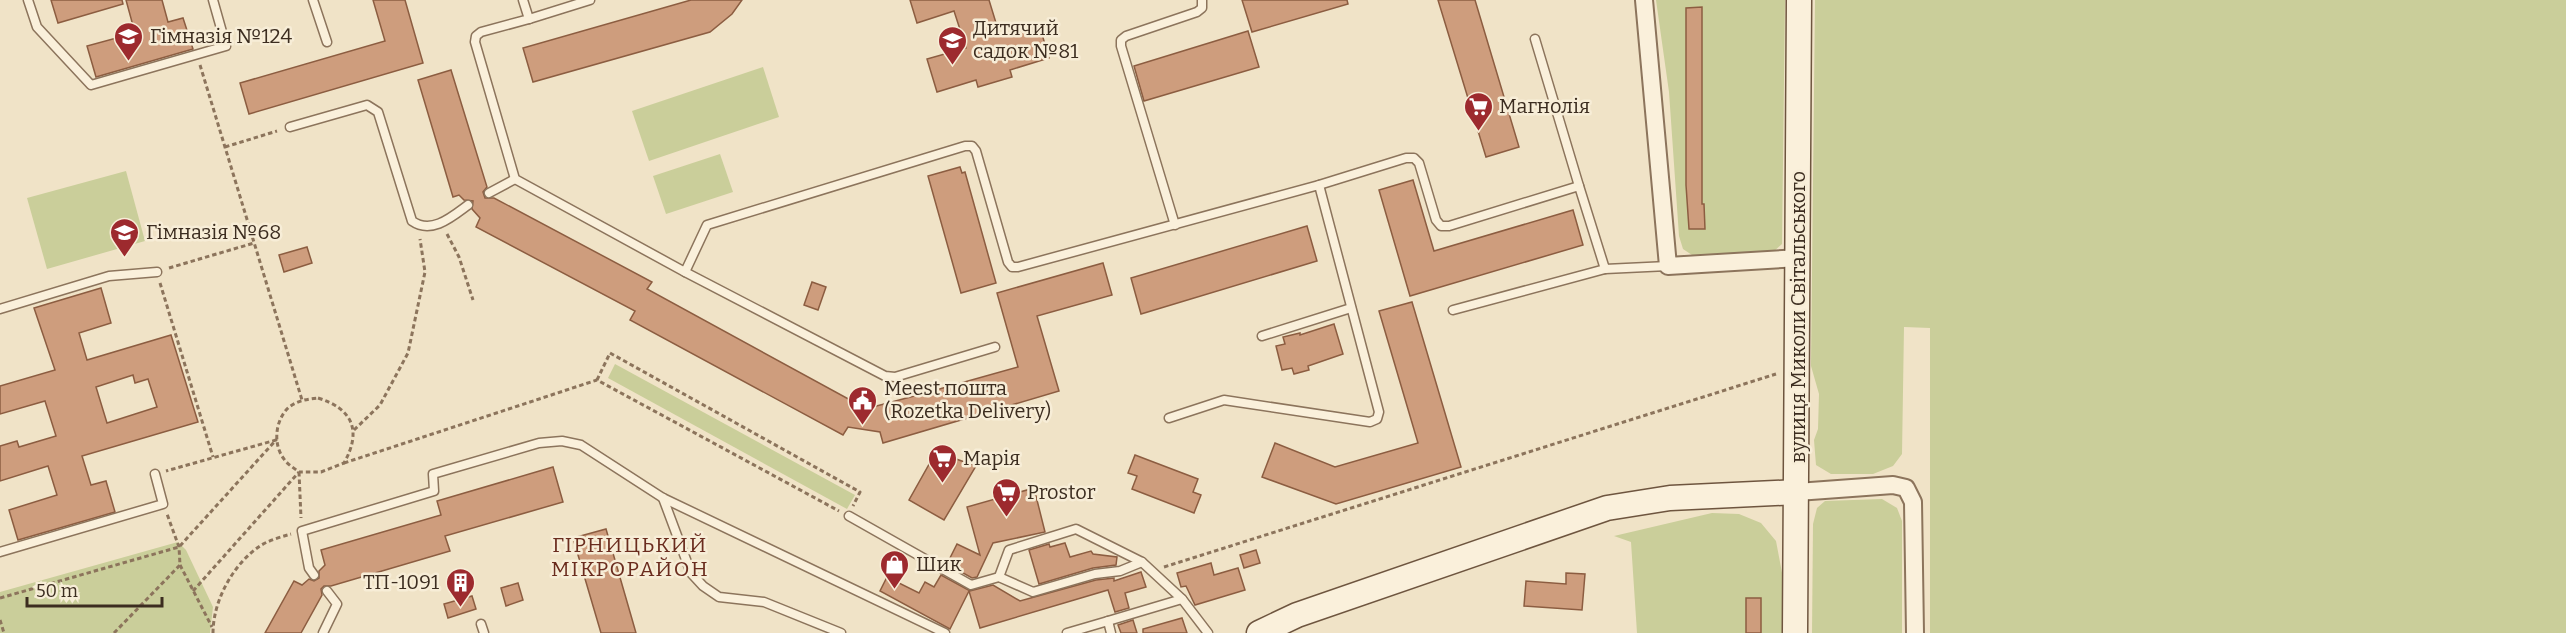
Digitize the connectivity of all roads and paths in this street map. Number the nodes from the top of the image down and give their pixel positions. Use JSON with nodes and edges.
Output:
{"nodes":[{"id":1,"x":28,"y":0,"type":"edge"},
{"id":2,"x":213,"y":0,"type":"edge"},
{"id":3,"x":313,"y":0,"type":"edge"},
{"id":4,"x":523,"y":0,"type":"edge"},
{"id":5,"x":590,"y":0,"type":"edge"},
{"id":6,"x":1202,"y":0,"type":"edge"},
{"id":7,"x":1644,"y":0,"type":"edge"},
{"id":8,"x":1799,"y":0,"type":"edge"},
{"id":9,"x":529,"y":19,"type":"junction"},
{"id":10,"x":1535,"y":39,"type":"dead end"},
{"id":11,"x":327,"y":42,"type":"dead end"},
{"id":12,"x":197,"y":55,"type":"junction"},
{"id":13,"x":290,"y":127,"type":"joint"},
{"id":14,"x":225,"y":147,"type":"junction"},
{"id":15,"x":515,"y":179,"type":"junction"},
{"id":16,"x":1318,"y":185,"type":"junction"},
{"id":17,"x":1579,"y":186,"type":"junction"},
{"id":18,"x":489,"y":194,"type":"dead end"},
{"id":19,"x":468,"y":205,"type":"dead end"},
{"id":20,"x":442,"y":224,"type":"junction"},
{"id":21,"x":417,"y":225,"type":"junction"},
{"id":22,"x":1175,"y":225,"type":"junction"},
{"id":23,"x":254,"y":243,"type":"junction"},
{"id":24,"x":1798,"y":258,"type":"junction"},
{"id":25,"x":1668,"y":266,"type":"junction"},
{"id":26,"x":1605,"y":269,"type":"junction"},
{"id":27,"x":157,"y":272,"type":"junction"},
{"id":28,"x":685,"y":272,"type":"junction"},
{"id":29,"x":473,"y":300,"type":"dead end"},
{"id":30,"x":1351,"y":308,"type":"junction"},
{"id":31,"x":0,"y":309,"type":"edge"},
{"id":32,"x":1453,"y":310,"type":"dead end"},
{"id":33,"x":1262,"y":336,"type":"dead end"},
{"id":34,"x":995,"y":347,"type":"dead end"},
{"id":35,"x":1798,"y":367,"type":"junction"},
{"id":36,"x":597,"y":380,"type":"junction"},
{"id":37,"x":302,"y":400,"type":"junction"},
{"id":38,"x":1169,"y":418,"type":"dead end"},
{"id":39,"x":354,"y":430,"type":"junction"},
{"id":40,"x":213,"y":458,"type":"dead end"},
{"id":41,"x":344,"y":463,"type":"junction"},
{"id":42,"x":298,"y":472,"type":"junction"},
{"id":43,"x":155,"y":474,"type":"dead end"},
{"id":44,"x":1797,"y":492,"type":"junction"},
{"id":45,"x":663,"y":498,"type":"junction"},
{"id":46,"x":163,"y":504,"type":"junction"},
{"id":47,"x":849,"y":516,"type":"junction"},
{"id":48,"x":302,"y":531,"type":"junction"},
{"id":49,"x":0,"y":552,"type":"edge"},
{"id":50,"x":1142,"y":562,"type":"junction"},
{"id":51,"x":180,"y":565,"type":"junction"},
{"id":52,"x":1152,"y":570,"type":"junction"},
{"id":53,"x":314,"y":575,"type":"dead end"},
{"id":54,"x":999,"y":577,"type":"junction"},
{"id":55,"x":193,"y":591,"type":"junction"},
{"id":56,"x":327,"y":591,"type":"dead end"},
{"id":57,"x":1182,"y":599,"type":"junction"},
{"id":58,"x":0,"y":620,"type":"edge"},
{"id":59,"x":1107,"y":621,"type":"junction"},
{"id":60,"x":213,"y":631,"type":"edge"},
{"id":61,"x":4,"y":633,"type":"edge"},
{"id":62,"x":114,"y":633,"type":"edge"},
{"id":63,"x":324,"y":633,"type":"edge"},
{"id":64,"x":841,"y":633,"type":"edge"},
{"id":65,"x":945,"y":633,"type":"edge"},
{"id":66,"x":1067,"y":633,"type":"edge"},
{"id":67,"x":1111,"y":633,"type":"edge"},
{"id":68,"x":1208,"y":633,"type":"edge"},
{"id":69,"x":1259,"y":633,"type":"edge"},
{"id":70,"x":1795,"y":633,"type":"edge"},
{"id":71,"x":1915,"y":633,"type":"edge"}],
"edges":[{"from":1,"to":12,"type":"lane"},
{"from":2,"to":12,"type":"lane"},
{"from":3,"to":11,"type":"lane"},
{"from":4,"to":9,"type":"lane"},
{"from":5,"to":9,"type":"lane"},
{"from":6,"to":22,"type":"lane"},
{"from":7,"to":25,"type":"street"},
{"from":8,"to":24,"type":"main road","name":"вулиця Миколи Світальського"},
{"from":9,"to":15,"type":"lane"},
{"from":10,"to":17,"type":"lane"},
{"from":12,"to":14,"type":"path"},
{"from":13,"to":14,"type":"path"},
{"from":13,"to":21,"type":"lane"},
{"from":14,"to":23,"type":"path"},
{"from":15,"to":18,"type":"lane"},
{"from":15,"to":28,"type":"lane"},
{"from":16,"to":17,"type":"lane"},
{"from":16,"to":22,"type":"lane"},
{"from":16,"to":30,"type":"lane"},
{"from":17,"to":26,"type":"lane"},
{"from":19,"to":20,"type":"lane"},
{"from":20,"to":21,"type":"lane"},
{"from":20,"to":29,"type":"path"},
{"from":21,"to":39,"type":"path"},
{"from":22,"to":28,"type":"lane"},
{"from":23,"to":27,"type":"path"},
{"from":23,"to":37,"type":"path"},
{"from":24,"to":25,"type":"street"},
{"from":24,"to":35,"type":"main road","name":"вулиця Миколи Світальського"},
{"from":25,"to":26,"type":"lane"},
{"from":26,"to":32,"type":"lane"},
{"from":27,"to":31,"type":"lane"},
{"from":27,"to":40,"type":"path"},
{"from":28,"to":34,"type":"lane"},
{"from":30,"to":33,"type":"lane"},
{"from":30,"to":38,"type":"lane"},
{"from":35,"to":44,"type":"main road","name":"вулиця Миколи Світальського"},
{"from":35,"to":52,"type":"path"},
{"from":36,"to":41,"type":"path"},
{"from":36,"to":47,"type":"path"},
{"from":36,"to":47,"type":"path"},
{"from":37,"to":39,"type":"path"},
{"from":37,"to":42,"type":"path"},
{"from":39,"to":41,"type":"path"},
{"from":41,"to":42,"type":"path"},
{"from":42,"to":48,"type":"path"},
{"from":42,"to":55,"type":"path"},
{"from":43,"to":46,"type":"lane"},
{"from":44,"to":69,"type":"main road"},
{"from":44,"to":70,"type":"main road","name":"вулиця Миколи Світальського"},
{"from":44,"to":71,"type":"street"},
{"from":45,"to":48,"type":"lane"},
{"from":45,"to":64,"type":"lane"},
{"from":45,"to":65,"type":"lane"},
{"from":46,"to":49,"type":"lane"},
{"from":46,"to":51,"type":"path"},
{"from":47,"to":54,"type":"lane"},
{"from":48,"to":53,"type":"lane"},
{"from":48,"to":60,"type":"path"},
{"from":50,"to":52,"type":"lane"},
{"from":50,"to":54,"type":"lane"},
{"from":50,"to":54,"type":"lane"},
{"from":51,"to":55,"type":"path"},
{"from":51,"to":62,"type":"path"},
{"from":52,"to":57,"type":"lane"},
{"from":55,"to":60,"type":"path"},
{"from":56,"to":63,"type":"lane"},
{"from":57,"to":59,"type":"lane"},
{"from":57,"to":68,"type":"lane"},
{"from":58,"to":61,"type":"path"},
{"from":59,"to":66,"type":"lane"},
{"from":59,"to":67,"type":"lane"}]}
